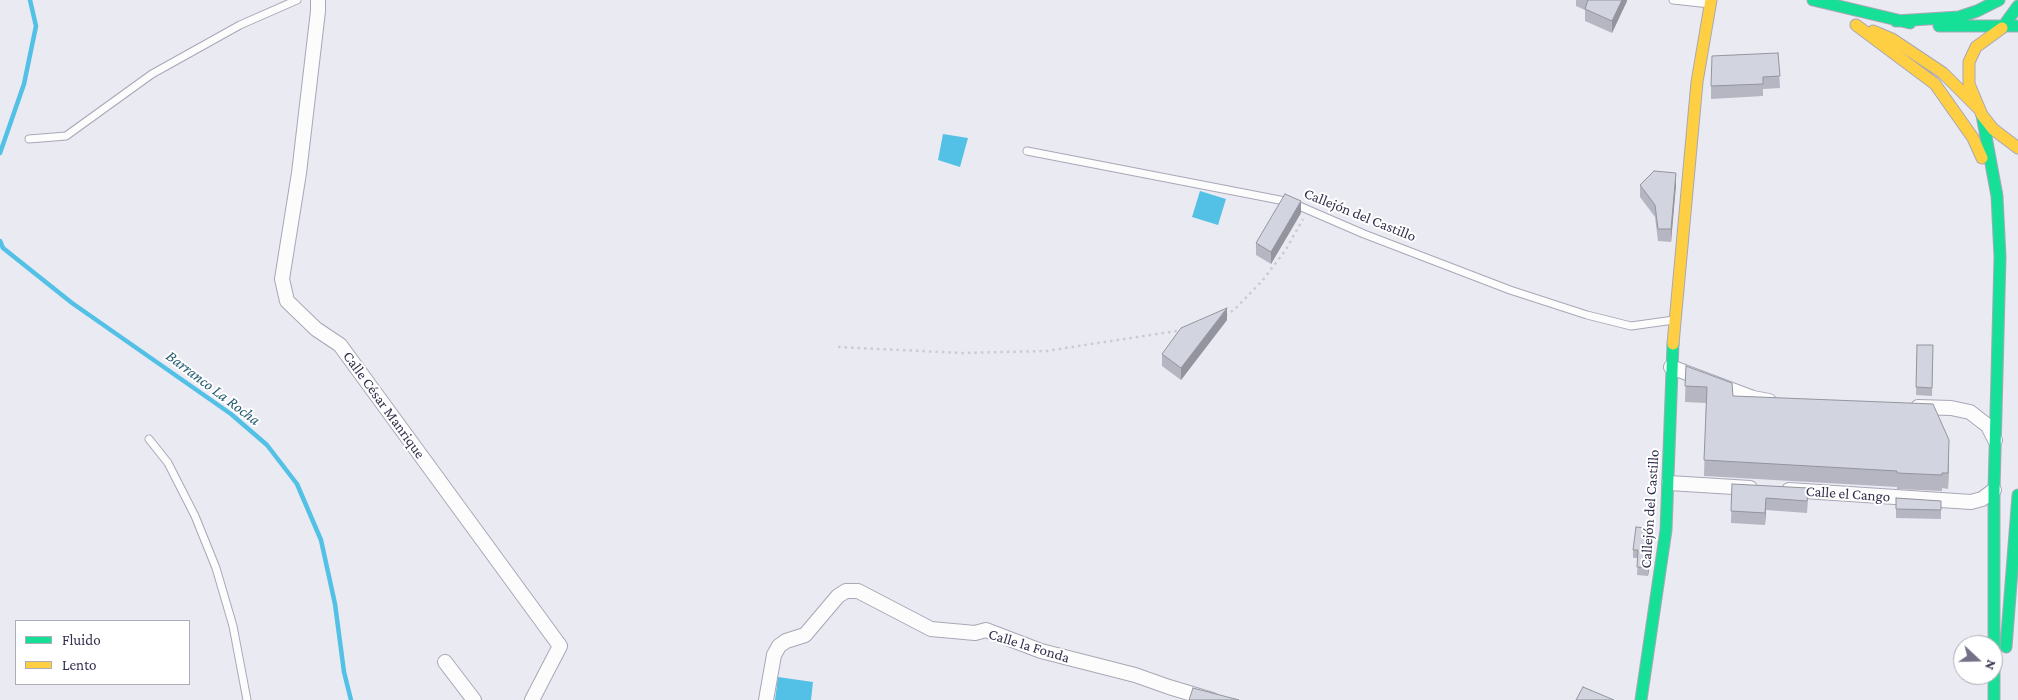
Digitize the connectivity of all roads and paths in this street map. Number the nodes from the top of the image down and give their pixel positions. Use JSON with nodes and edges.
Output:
{"nodes":[{"id":1,"x":297,"y":0,"type":"edge"},
{"id":2,"x":318,"y":0,"type":"edge"},
{"id":3,"x":1673,"y":0,"type":"edge"},
{"id":4,"x":1809,"y":0,"type":"edge"},
{"id":5,"x":1814,"y":0,"type":"edge"},
{"id":6,"x":1999,"y":0,"type":"edge"},
{"id":7,"x":1711,"y":2,"type":"edge"},
{"id":8,"x":2018,"y":6,"type":"edge"},
{"id":9,"x":1896,"y":21,"type":"junction"},
{"id":10,"x":1856,"y":25,"type":"junction"},
{"id":11,"x":2018,"y":26,"type":"edge"},
{"id":12,"x":2002,"y":28,"type":"junction"},
{"id":13,"x":1980,"y":111,"type":"junction"},
{"id":14,"x":29,"y":139,"type":"dead end"},
{"id":15,"x":2018,"y":148,"type":"edge"},
{"id":16,"x":1027,"y":151,"type":"dead end"},
{"id":17,"x":1997,"y":196,"type":"junction"},
{"id":18,"x":1308,"y":209,"type":"junction"},
{"id":19,"x":1220,"y":318,"type":"edge"},
{"id":20,"x":1674,"y":320,"type":"junction"},
{"id":21,"x":1190,"y":328,"type":"edge"},
{"id":22,"x":838,"y":347,"type":"dead end"},
{"id":23,"x":1671,"y":367,"type":"junction"},
{"id":24,"x":1782,"y":402,"type":"edge"},
{"id":25,"x":1903,"y":406,"type":"edge"},
{"id":26,"x":149,"y":439,"type":"dead end"},
{"id":27,"x":1997,"y":444,"type":"junction"},
{"id":28,"x":1669,"y":483,"type":"junction"},
{"id":29,"x":1994,"y":490,"type":"junction"},
{"id":30,"x":2018,"y":495,"type":"edge"},
{"id":31,"x":445,"y":662,"type":"dead end"},
{"id":32,"x":247,"y":700,"type":"edge"},
{"id":33,"x":474,"y":700,"type":"edge"},
{"id":34,"x":532,"y":700,"type":"edge"},
{"id":35,"x":766,"y":700,"type":"edge"},
{"id":36,"x":1212,"y":700,"type":"edge"},
{"id":37,"x":1641,"y":700,"type":"edge"},
{"id":38,"x":1994,"y":700,"type":"edge"},
{"id":39,"x":2002,"y":700,"type":"edge"}],
"edges":[{"from":1,"to":14,"type":"lane"},
{"from":2,"to":34,"type":"street","name":"Calle César Manrique"},
{"from":3,"to":7,"type":"lane","name":"Callejón del Castillo"},
{"from":4,"to":10,"type":"main road"},
{"from":5,"to":9,"type":"main road"},
{"from":6,"to":9,"type":"main road"},
{"from":7,"to":20,"type":"main road","name":"Callejón del Castillo"},
{"from":8,"to":12,"type":"main road"},
{"from":9,"to":12,"type":"main road"},
{"from":10,"to":13,"type":"main road"},
{"from":10,"to":17,"type":"main road"},
{"from":11,"to":12,"type":"main road"},
{"from":12,"to":13,"type":"main road"},
{"from":13,"to":15,"type":"main road"},
{"from":13,"to":17,"type":"main road"},
{"from":16,"to":18,"type":"lane","name":"Callejón del Castillo"},
{"from":17,"to":27,"type":"main road"},
{"from":18,"to":19,"type":"path"},
{"from":18,"to":20,"type":"lane","name":"Callejón del Castillo"},
{"from":20,"to":23,"type":"main road","name":"Callejón del Castillo"},
{"from":21,"to":22,"type":"path"},
{"from":23,"to":24,"type":"street"},
{"from":23,"to":28,"type":"main road","name":"Callejón del Castillo"},
{"from":25,"to":27,"type":"street"},
{"from":26,"to":32,"type":"lane"},
{"from":27,"to":29,"type":"main road"},
{"from":28,"to":29,"type":"street","name":"Calle el Cango"},
{"from":28,"to":37,"type":"main road","name":"Callejón del Castillo"},
{"from":29,"to":38,"type":"main road"},
{"from":30,"to":39,"type":"main road"},
{"from":31,"to":33,"type":"street"},
{"from":35,"to":36,"type":"street","name":"Calle la Fonda"}]}
